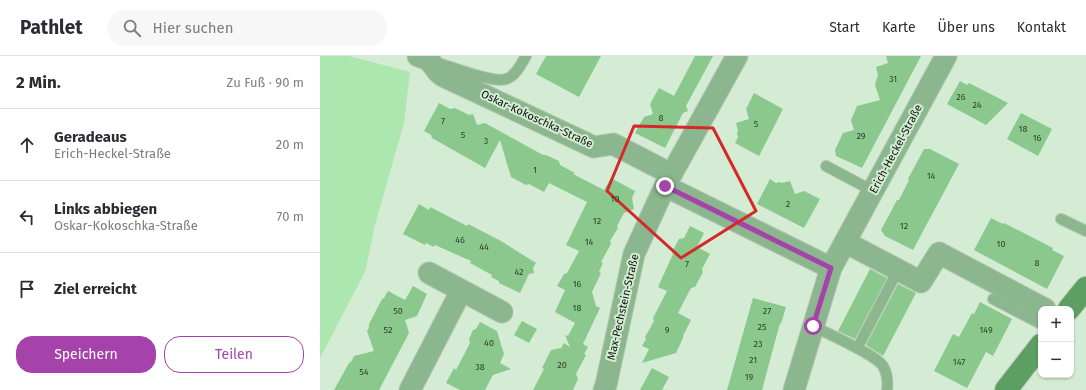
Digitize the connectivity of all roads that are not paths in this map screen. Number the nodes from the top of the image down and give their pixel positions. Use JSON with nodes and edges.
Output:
{"nodes":[{"id":1,"x":526,"y":56,"type":"edge"},
{"id":2,"x":737,"y":56,"type":"edge"},
{"id":3,"x":946,"y":56,"type":"edge"},
{"id":4,"x":424,"y":58,"type":"edge"},
{"id":5,"x":826,"y":166,"type":"dead end"},
{"id":6,"x":668,"y":180,"type":"junction"},
{"id":7,"x":873,"y":192,"type":"junction"},
{"id":8,"x":1061,"y":219,"type":"dead end"},
{"id":9,"x":1086,"y":232,"type":"edge"},
{"id":10,"x":845,"y":242,"type":"junction"},
{"id":11,"x":831,"y":268,"type":"junction"},
{"id":12,"x":898,"y":270,"type":"junction"},
{"id":13,"x":429,"y":273,"type":"dead end"},
{"id":14,"x":1086,"y":288,"type":"edge"},
{"id":15,"x":461,"y":290,"type":"junction"},
{"id":16,"x":993,"y":299,"type":"dead end"},
{"id":17,"x":1039,"y":306,"type":"edge"},
{"id":18,"x":1071,"y":306,"type":"edge"},
{"id":19,"x":502,"y":312,"type":"dead end"},
{"id":20,"x":1038,"y":322,"type":"edge"},
{"id":21,"x":813,"y":326,"type":"junction"},
{"id":22,"x":861,"y":341,"type":"dead end"},
{"id":23,"x":1038,"y":349,"type":"edge"},
{"id":24,"x":410,"y":390,"type":"edge"},
{"id":25,"x":604,"y":390,"type":"edge"},
{"id":26,"x":794,"y":390,"type":"edge"},
{"id":27,"x":887,"y":390,"type":"edge"},
{"id":28,"x":1006,"y":390,"type":"edge"}],
"edges":[{"from":1,"to":4,"type":"lane"},
{"from":2,"to":6,"type":"street","name":"Max-Pechstein-Straße"},
{"from":3,"to":7,"type":"street","name":"Erich-Heckel-Straße"},
{"from":4,"to":6,"type":"street","name":"Oskar-Kokoschka-Straße"},
{"from":5,"to":7,"type":"lane"},
{"from":6,"to":11,"type":"street","name":"Oskar-Kokoschka-Straße"},
{"from":6,"to":25,"type":"street","name":"Max-Pechstein-Straße"},
{"from":7,"to":10,"type":"street","name":"Erich-Heckel-Straße"},
{"from":8,"to":9,"type":"lane"},
{"from":10,"to":11,"type":"street","name":"Erich-Heckel-Straße"},
{"from":10,"to":12,"type":"street"},
{"from":11,"to":21,"type":"street","name":"Erich-Heckel-Straße"},
{"from":12,"to":17,"type":"street"},
{"from":12,"to":22,"type":"lane"},
{"from":13,"to":15,"type":"street"},
{"from":14,"to":18,"type":"street"},
{"from":15,"to":19,"type":"street"},
{"from":15,"to":24,"type":"street"},
{"from":16,"to":20,"type":"lane"},
{"from":21,"to":26,"type":"street","name":"Erich-Heckel-Straße"},
{"from":21,"to":27,"type":"lane"},
{"from":23,"to":28,"type":"street"}]}
